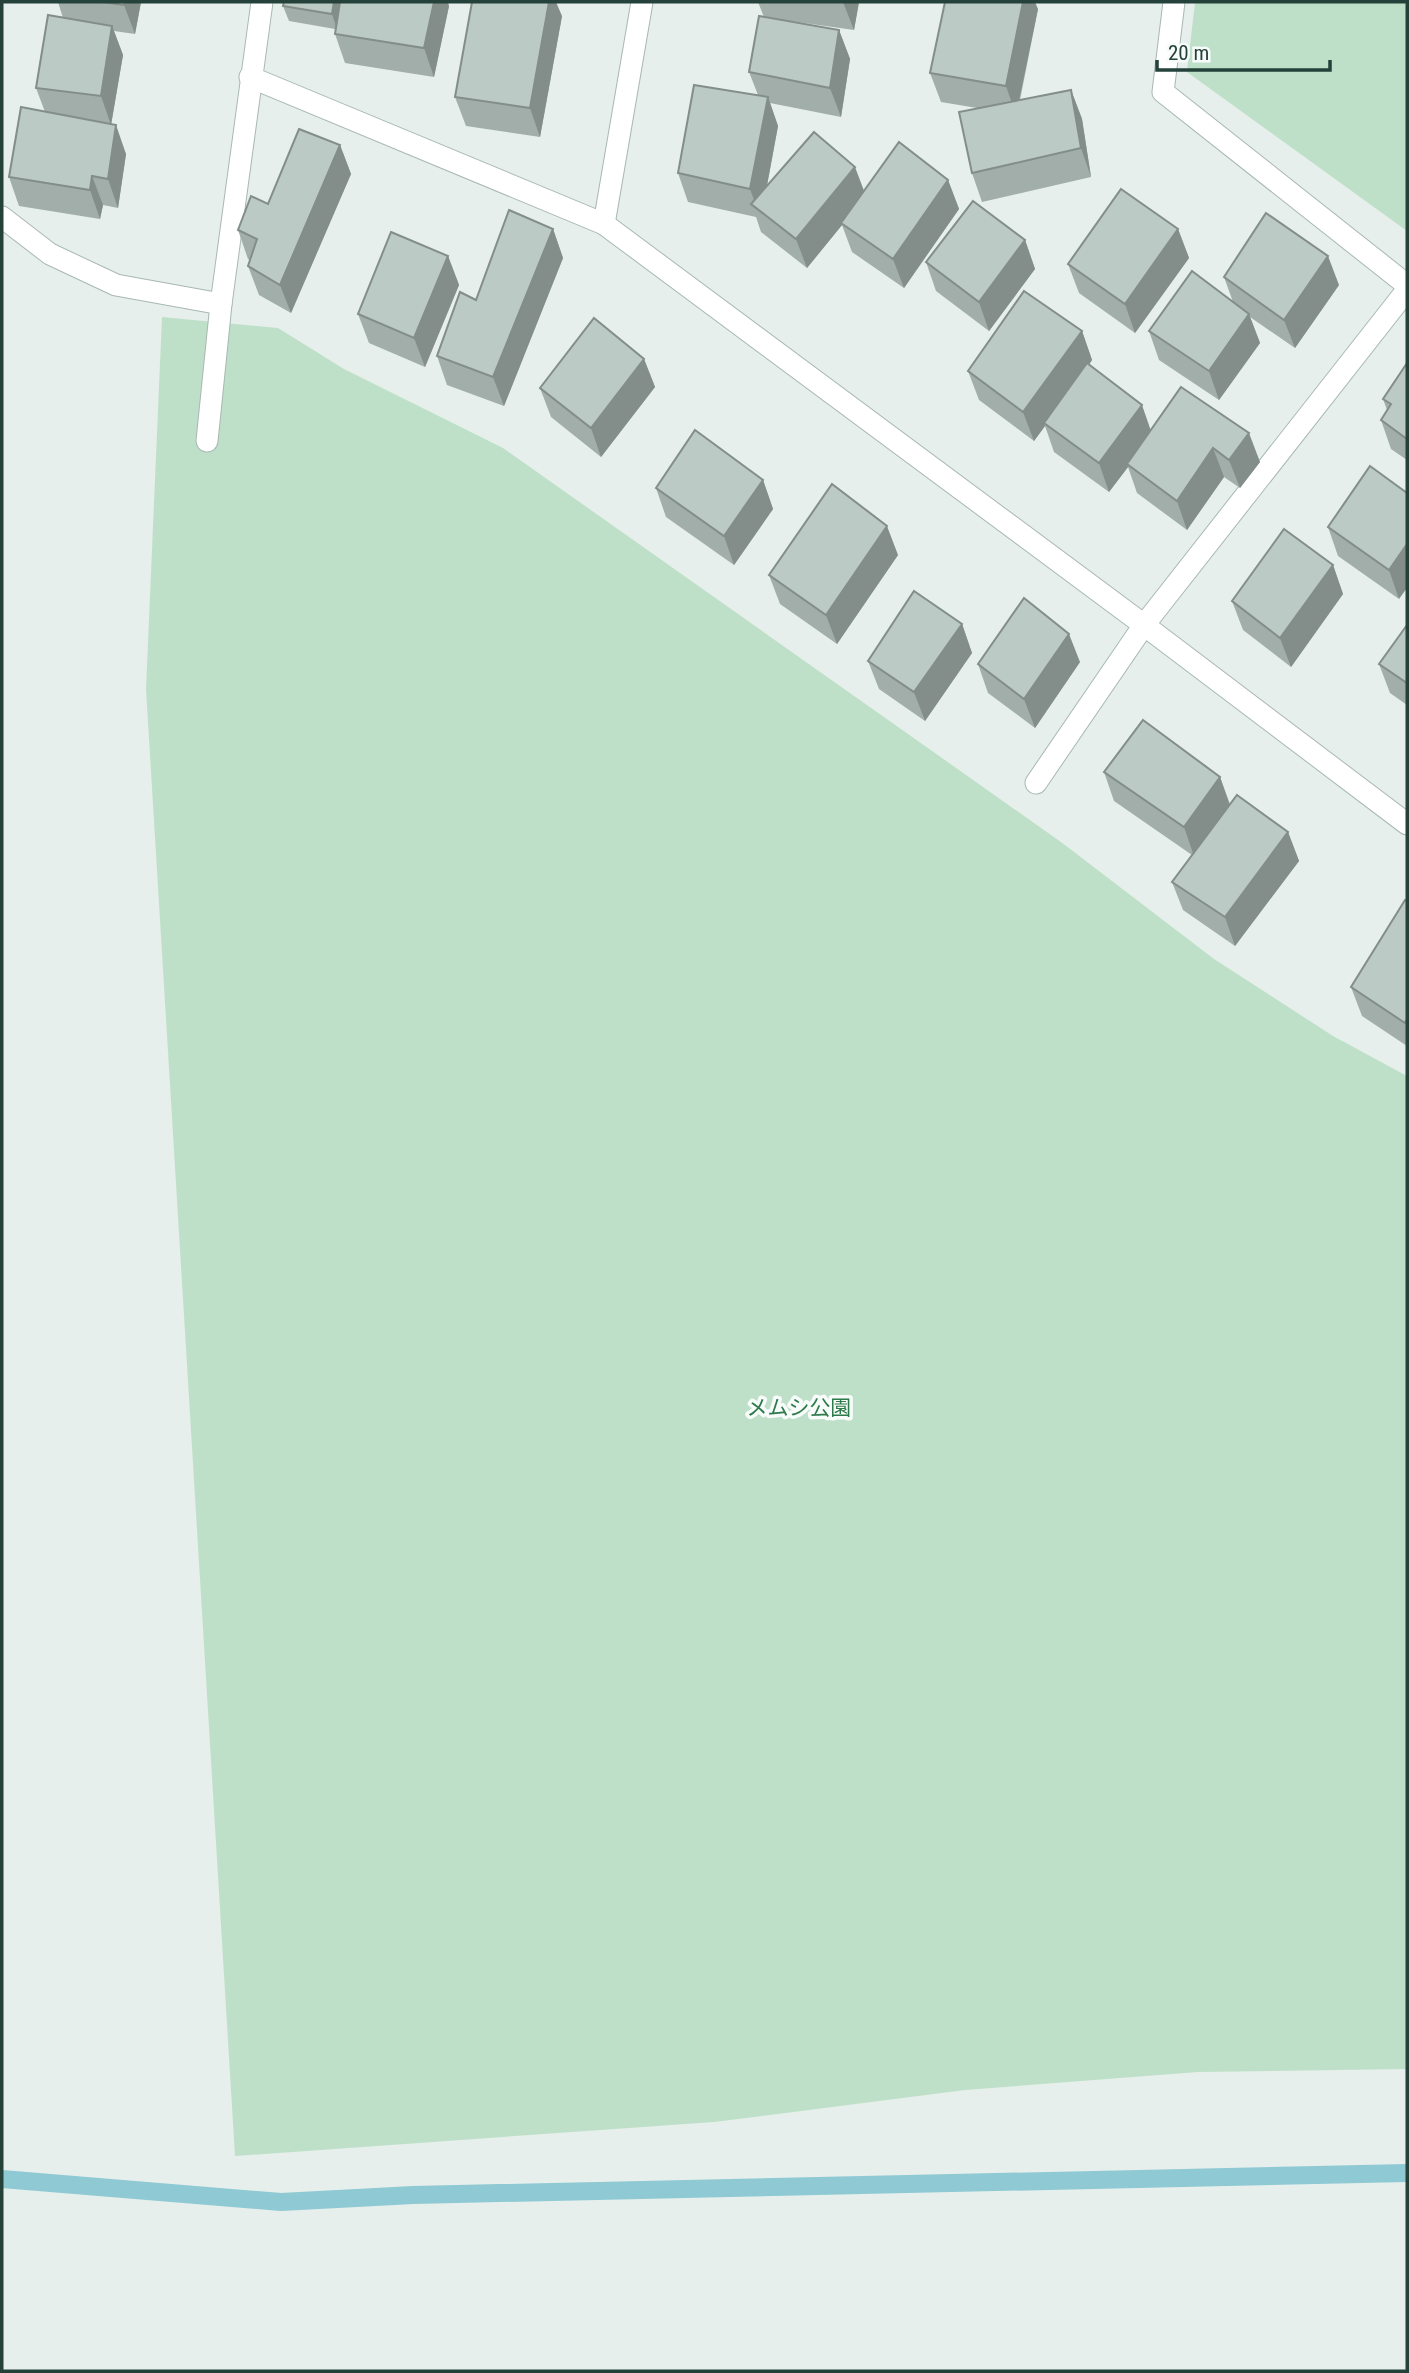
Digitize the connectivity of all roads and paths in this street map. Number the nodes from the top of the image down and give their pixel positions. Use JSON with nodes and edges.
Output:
{"nodes":[{"id":1,"x":261,"y":2,"type":"edge"},
{"id":2,"x":642,"y":2,"type":"edge"},
{"id":3,"x":1174,"y":2,"type":"edge"},
{"id":4,"x":250,"y":77,"type":"junction"},
{"id":5,"x":2,"y":217,"type":"edge"},
{"id":6,"x":604,"y":224,"type":"junction"},
{"id":7,"x":1407,"y":287,"type":"edge"},
{"id":8,"x":221,"y":304,"type":"junction"},
{"id":9,"x":207,"y":441,"type":"dead end"},
{"id":10,"x":1144,"y":625,"type":"junction"},
{"id":11,"x":1036,"y":783,"type":"dead end"},
{"id":12,"x":1407,"y":824,"type":"edge"}],
"edges":[{"from":1,"to":4,"type":"street"},
{"from":2,"to":6,"type":"street"},
{"from":3,"to":7,"type":"street"},
{"from":4,"to":6,"type":"street"},
{"from":4,"to":8,"type":"street"},
{"from":5,"to":8,"type":"street"},
{"from":6,"to":10,"type":"street"},
{"from":7,"to":10,"type":"street"},
{"from":8,"to":9,"type":"street"},
{"from":10,"to":11,"type":"street"},
{"from":10,"to":12,"type":"street"}]}
